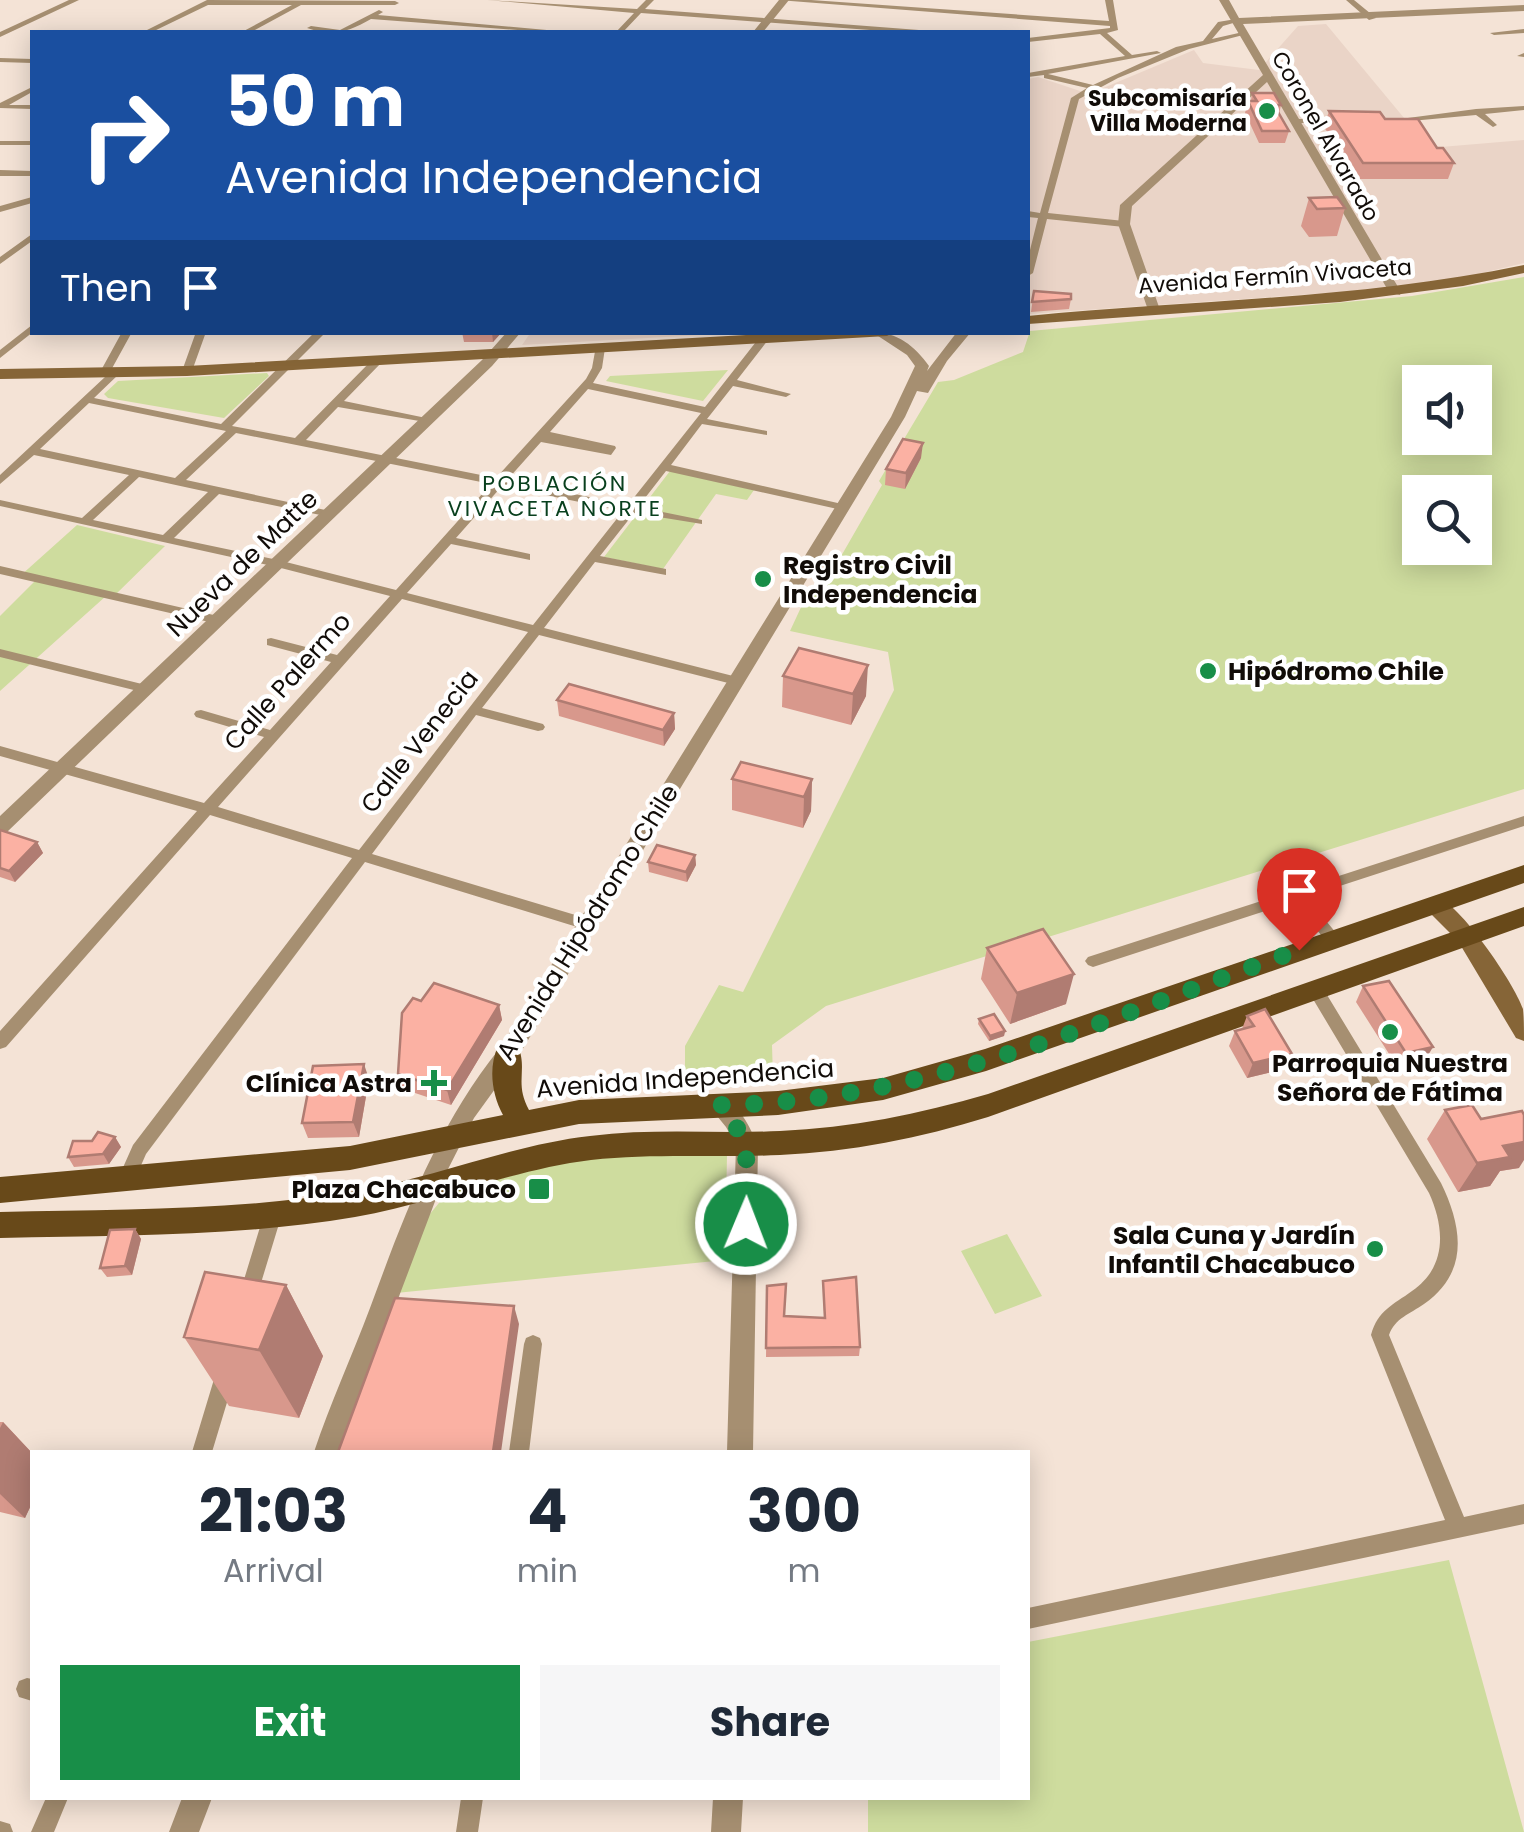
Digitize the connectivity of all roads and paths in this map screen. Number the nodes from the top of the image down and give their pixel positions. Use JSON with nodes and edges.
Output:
{"nodes":[{"id":1,"x":75,"y":0,"type":"edge"},
{"id":2,"x":491,"y":0,"type":"edge"},
{"id":3,"x":650,"y":0,"type":"edge"},
{"id":4,"x":783,"y":0,"type":"edge"},
{"id":5,"x":1110,"y":0,"type":"edge"},
{"id":6,"x":1224,"y":0,"type":"edge"},
{"id":7,"x":1350,"y":0,"type":"edge"},
{"id":8,"x":1517,"y":0,"type":"edge"},
{"id":9,"x":514,"y":1,"type":"edge"},
{"id":10,"x":210,"y":2,"type":"edge"},
{"id":11,"x":397,"y":2,"type":"edge"},
{"id":12,"x":302,"y":3,"type":"junction"},
{"id":13,"x":882,"y":4,"type":"edge"},
{"id":14,"x":1524,"y":7,"type":"edge"},
{"id":15,"x":640,"y":11,"type":"junction"},
{"id":16,"x":370,"y":17,"type":"junction"},
{"id":17,"x":1372,"y":18,"type":"junction"},
{"id":18,"x":768,"y":21,"type":"junction"},
{"id":19,"x":1236,"y":21,"type":"junction"},
{"id":20,"x":494,"y":27,"type":"junction"},
{"id":21,"x":1114,"y":27,"type":"junction"},
{"id":22,"x":311,"y":28,"type":"dead end"},
{"id":23,"x":151,"y":30,"type":"edge"},
{"id":24,"x":250,"y":30,"type":"edge"},
{"id":25,"x":326,"y":30,"type":"edge"},
{"id":26,"x":345,"y":30,"type":"edge"},
{"id":27,"x":537,"y":30,"type":"edge"},
{"id":28,"x":621,"y":30,"type":"edge"},
{"id":29,"x":760,"y":30,"type":"edge"},
{"id":30,"x":863,"y":30,"type":"edge"},
{"id":31,"x":1524,"y":31,"type":"edge"},
{"id":32,"x":1102,"y":32,"type":"junction"},
{"id":33,"x":1494,"y":33,"type":"dead end"},
{"id":34,"x":0,"y":34,"type":"edge"},
{"id":35,"x":1244,"y":34,"type":"junction"},
{"id":36,"x":1030,"y":40,"type":"edge"},
{"id":37,"x":1205,"y":42,"type":"junction"},
{"id":38,"x":1186,"y":48,"type":"junction"},
{"id":39,"x":1130,"y":58,"type":"junction"},
{"id":40,"x":0,"y":60,"type":"edge"},
{"id":41,"x":30,"y":61,"type":"edge"},
{"id":42,"x":1032,"y":75,"type":"edge"},
{"id":43,"x":1268,"y":75,"type":"junction"},
{"id":44,"x":1256,"y":86,"type":"junction"},
{"id":45,"x":1092,"y":87,"type":"junction"},
{"id":46,"x":1275,"y":87,"type":"junction"},
{"id":47,"x":30,"y":90,"type":"edge"},
{"id":48,"x":0,"y":106,"type":"edge"},
{"id":49,"x":30,"y":107,"type":"edge"},
{"id":50,"x":1524,"y":108,"type":"edge"},
{"id":51,"x":1476,"y":111,"type":"junction"},
{"id":52,"x":1295,"y":121,"type":"junction"},
{"id":53,"x":1364,"y":122,"type":"edge"},
{"id":54,"x":1381,"y":122,"type":"edge"},
{"id":55,"x":1492,"y":126,"type":"dead end"},
{"id":56,"x":0,"y":143,"type":"edge"},
{"id":57,"x":30,"y":143,"type":"edge"},
{"id":58,"x":0,"y":173,"type":"edge"},
{"id":59,"x":30,"y":174,"type":"edge"},
{"id":60,"x":30,"y":198,"type":"edge"},
{"id":61,"x":2,"y":201,"type":"edge"},
{"id":62,"x":1030,"y":214,"type":"edge"},
{"id":63,"x":1043,"y":216,"type":"junction"},
{"id":64,"x":1124,"y":224,"type":"junction"},
{"id":65,"x":30,"y":238,"type":"edge"},
{"id":66,"x":0,"y":260,"type":"edge"},
{"id":67,"x":1030,"y":265,"type":"edge"},
{"id":68,"x":1524,"y":269,"type":"edge"},
{"id":69,"x":1394,"y":292,"type":"junction"},
{"id":70,"x":1154,"y":307,"type":"junction"},
{"id":71,"x":1030,"y":320,"type":"edge"},
{"id":72,"x":30,"y":330,"type":"edge"},
{"id":73,"x":126,"y":335,"type":"edge"},
{"id":74,"x":200,"y":335,"type":"edge"},
{"id":75,"x":318,"y":335,"type":"edge"},
{"id":76,"x":513,"y":335,"type":"edge"},
{"id":77,"x":837,"y":335,"type":"edge"},
{"id":78,"x":872,"y":335,"type":"edge"},
{"id":79,"x":962,"y":335,"type":"edge"},
{"id":80,"x":704,"y":338,"type":"edge"},
{"id":81,"x":763,"y":340,"type":"junction"},
{"id":82,"x":600,"y":348,"type":"junction"},
{"id":83,"x":497,"y":354,"type":"junction"},
{"id":84,"x":0,"y":355,"type":"edge"},
{"id":85,"x":378,"y":360,"type":"junction"},
{"id":86,"x":290,"y":365,"type":"junction"},
{"id":87,"x":188,"y":371,"type":"junction"},
{"id":88,"x":0,"y":374,"type":"edge"},
{"id":89,"x":109,"y":374,"type":"junction"},
{"id":90,"x":730,"y":382,"type":"junction"},
{"id":91,"x":585,"y":385,"type":"junction"},
{"id":92,"x":786,"y":394,"type":"dead end"},
{"id":93,"x":88,"y":400,"type":"junction"},
{"id":94,"x":336,"y":404,"type":"junction"},
{"id":95,"x":705,"y":416,"type":"junction"},
{"id":96,"x":898,"y":417,"type":"junction"},
{"id":97,"x":427,"y":421,"type":"junction"},
{"id":98,"x":229,"y":428,"type":"junction"},
{"id":99,"x":762,"y":434,"type":"dead end"},
{"id":100,"x":539,"y":436,"type":"junction"},
{"id":101,"x":298,"y":442,"type":"junction"},
{"id":102,"x":577,"y":444,"type":"dead end"},
{"id":103,"x":32,"y":451,"type":"junction"},
{"id":104,"x":386,"y":460,"type":"junction"},
{"id":105,"x":664,"y":467,"type":"junction"},
{"id":106,"x":137,"y":473,"type":"junction"},
{"id":107,"x":0,"y":481,"type":"edge"},
{"id":108,"x":498,"y":481,"type":"junction"},
{"id":109,"x":177,"y":482,"type":"junction"},
{"id":110,"x":216,"y":490,"type":"junction"},
{"id":111,"x":0,"y":504,"type":"edge"},
{"id":112,"x":842,"y":507,"type":"junction"},
{"id":113,"x":633,"y":508,"type":"junction"},
{"id":114,"x":330,"y":514,"type":"junction"},
{"id":115,"x":84,"y":522,"type":"junction"},
{"id":116,"x":698,"y":522,"type":"dead end"},
{"id":117,"x":446,"y":539,"type":"junction"},
{"id":118,"x":166,"y":540,"type":"junction"},
{"id":119,"x":526,"y":557,"type":"dead end"},
{"id":120,"x":594,"y":558,"type":"junction"},
{"id":121,"x":278,"y":564,"type":"junction"},
{"id":122,"x":0,"y":570,"type":"edge"},
{"id":123,"x":662,"y":572,"type":"dead end"},
{"id":124,"x":397,"y":594,"type":"junction"},
{"id":125,"x":218,"y":620,"type":"junction"},
{"id":126,"x":537,"y":630,"type":"junction"},
{"id":127,"x":271,"y":642,"type":"dead end"},
{"id":128,"x":0,"y":653,"type":"edge"},
{"id":129,"x":339,"y":660,"type":"junction"},
{"id":130,"x":736,"y":680,"type":"junction"},
{"id":131,"x":146,"y":688,"type":"junction"},
{"id":132,"x":473,"y":710,"type":"junction"},
{"id":133,"x":201,"y":714,"type":"dead end"},
{"id":134,"x":538,"y":727,"type":"dead end"},
{"id":135,"x":273,"y":735,"type":"junction"},
{"id":136,"x":0,"y":751,"type":"edge"},
{"id":137,"x":63,"y":767,"type":"junction"},
{"id":138,"x":207,"y":809,"type":"junction"},
{"id":139,"x":1524,"y":821,"type":"edge"},
{"id":140,"x":0,"y":828,"type":"edge"},
{"id":141,"x":362,"y":856,"type":"junction"},
{"id":142,"x":1524,"y":874,"type":"edge"},
{"id":143,"x":1296,"y":895,"type":"junction"},
{"id":144,"x":1434,"y":904,"type":"junction"},
{"id":145,"x":1524,"y":916,"type":"edge"},
{"id":146,"x":587,"y":924,"type":"junction"},
{"id":147,"x":1466,"y":935,"type":"junction"},
{"id":148,"x":1332,"y":938,"type":"junction"},
{"id":149,"x":1094,"y":961,"type":"dead end"},
{"id":150,"x":1315,"y":989,"type":"junction"},
{"id":151,"x":1524,"y":1031,"type":"edge"},
{"id":152,"x":0,"y":1042,"type":"edge"},
{"id":153,"x":508,"y":1054,"type":"junction"},
{"id":154,"x":719,"y":1105,"type":"junction"},
{"id":155,"x":522,"y":1121,"type":"junction"},
{"id":156,"x":454,"y":1136,"type":"junction"},
{"id":157,"x":746,"y":1144,"type":"junction"},
{"id":158,"x":126,"y":1181,"type":"junction"},
{"id":159,"x":428,"y":1187,"type":"junction"},
{"id":160,"x":0,"y":1190,"type":"edge"},
{"id":161,"x":272,"y":1214,"type":"junction"},
{"id":162,"x":2,"y":1228,"type":"edge"},
{"id":163,"x":245,"y":1308,"type":"edge"},
{"id":164,"x":534,"y":1344,"type":"dead end"},
{"id":165,"x":228,"y":1364,"type":"edge"},
{"id":166,"x":203,"y":1450,"type":"edge"},
{"id":167,"x":328,"y":1450,"type":"edge"},
{"id":168,"x":519,"y":1450,"type":"edge"},
{"id":169,"x":740,"y":1450,"type":"edge"},
{"id":170,"x":1524,"y":1514,"type":"edge"},
{"id":171,"x":1458,"y":1527,"type":"junction"},
{"id":172,"x":1030,"y":1619,"type":"edge"},
{"id":173,"x":56,"y":1800,"type":"edge"},
{"id":174,"x":196,"y":1800,"type":"edge"},
{"id":175,"x":472,"y":1800,"type":"edge"},
{"id":176,"x":728,"y":1800,"type":"edge"},
{"id":177,"x":42,"y":1832,"type":"edge"},
{"id":178,"x":184,"y":1832,"type":"edge"},
{"id":179,"x":467,"y":1832,"type":"edge"},
{"id":180,"x":726,"y":1832,"type":"edge"}],
"edges":[{"from":1,"to":34,"type":"street"},
{"from":2,"to":9,"type":"street"},
{"from":3,"to":15,"type":"street"},
{"from":4,"to":13,"type":"street"},
{"from":4,"to":18,"type":"street"},
{"from":5,"to":21,"type":"street"},
{"from":6,"to":19,"type":"street","name":"Coronel Alvarado"},
{"from":7,"to":17,"type":"street"},
{"from":8,"to":14,"type":"street"},
{"from":9,"to":15,"type":"street"},
{"from":9,"to":20,"type":"street"},
{"from":10,"to":12,"type":"street"},
{"from":10,"to":23,"type":"street"},
{"from":11,"to":12,"type":"street"},
{"from":11,"to":16,"type":"street"},
{"from":12,"to":24,"type":"street"},
{"from":13,"to":21,"type":"street"},
{"from":13,"to":30,"type":"street"},
{"from":14,"to":17,"type":"street"},
{"from":15,"to":18,"type":"street"},
{"from":15,"to":28,"type":"street"},
{"from":16,"to":20,"type":"street"},
{"from":16,"to":26,"type":"street"},
{"from":17,"to":19,"type":"street"},
{"from":18,"to":29,"type":"street"},
{"from":18,"to":30,"type":"street"},
{"from":19,"to":35,"type":"street","name":"Coronel Alvarado"},
{"from":19,"to":37,"type":"street"},
{"from":20,"to":27,"type":"street"},
{"from":21,"to":32,"type":"street"},
{"from":22,"to":25,"type":"street"},
{"from":31,"to":33,"type":"street"},
{"from":32,"to":36,"type":"street"},
{"from":32,"to":39,"type":"street"},
{"from":35,"to":37,"type":"street"},
{"from":35,"to":43,"type":"street","name":"Coronel Alvarado"},
{"from":37,"to":38,"type":"street"},
{"from":38,"to":39,"type":"street"},
{"from":38,"to":45,"type":"street"},
{"from":39,"to":42,"type":"street"},
{"from":40,"to":41,"type":"street"},
{"from":42,"to":45,"type":"street"},
{"from":43,"to":44,"type":"street"},
{"from":43,"to":46,"type":"street","name":"Coronel Alvarado"},
{"from":44,"to":46,"type":"street"},
{"from":44,"to":64,"type":"street"},
{"from":45,"to":63,"type":"street"},
{"from":46,"to":52,"type":"street","name":"Coronel Alvarado"},
{"from":47,"to":48,"type":"street"},
{"from":48,"to":49,"type":"street"},
{"from":50,"to":51,"type":"street"},
{"from":51,"to":54,"type":"street"},
{"from":51,"to":55,"type":"street"},
{"from":52,"to":53,"type":"street"},
{"from":52,"to":69,"type":"street","name":"Coronel Alvarado"},
{"from":56,"to":57,"type":"street"},
{"from":58,"to":59,"type":"street"},
{"from":60,"to":61,"type":"street"},
{"from":62,"to":63,"type":"street"},
{"from":63,"to":64,"type":"street"},
{"from":63,"to":67,"type":"street"},
{"from":64,"to":70,"type":"street"},
{"from":65,"to":66,"type":"street"},
{"from":68,"to":69,"type":"main road","name":"Avenida Fermín Vivaceta"},
{"from":69,"to":70,"type":"main road","name":"Avenida Fermín Vivaceta"},
{"from":70,"to":71,"type":"main road","name":"Avenida Fermín Vivaceta"},
{"from":72,"to":84,"type":"street"},
{"from":73,"to":89,"type":"street"},
{"from":74,"to":87,"type":"street"},
{"from":75,"to":86,"type":"street"},
{"from":76,"to":83,"type":"street","name":"Nueva de Matte"},
{"from":77,"to":81,"type":"main road"},
{"from":78,"to":96,"type":"street","name":"Avenida Hipódromo Chile"},
{"from":79,"to":96,"type":"street","name":"Avenida Hipódromo Chile"},
{"from":80,"to":81,"type":"main road"},
{"from":80,"to":82,"type":"main road"},
{"from":81,"to":90,"type":"street","name":"Calle Venecia"},
{"from":82,"to":83,"type":"main road"},
{"from":82,"to":91,"type":"street","name":"Calle Palermo"},
{"from":83,"to":85,"type":"main road"},
{"from":83,"to":97,"type":"street","name":"Nueva de Matte"},
{"from":85,"to":86,"type":"main road"},
{"from":85,"to":94,"type":"street"},
{"from":86,"to":87,"type":"main road"},
{"from":86,"to":98,"type":"street"},
{"from":87,"to":89,"type":"main road"},
{"from":88,"to":89,"type":"main road"},
{"from":89,"to":93,"type":"street"},
{"from":90,"to":92,"type":"street"},
{"from":90,"to":95,"type":"street","name":"Calle Venecia"},
{"from":91,"to":95,"type":"street"},
{"from":91,"to":100,"type":"street","name":"Calle Palermo"},
{"from":93,"to":98,"type":"street"},
{"from":93,"to":103,"type":"street"},
{"from":94,"to":97,"type":"street"},
{"from":94,"to":101,"type":"street"},
{"from":95,"to":99,"type":"street"},
{"from":95,"to":105,"type":"street","name":"Calle Venecia"},
{"from":96,"to":112,"type":"street","name":"Avenida Hipódromo Chile"},
{"from":97,"to":104,"type":"street","name":"Nueva de Matte"},
{"from":98,"to":101,"type":"street"},
{"from":98,"to":109,"type":"street"},
{"from":100,"to":102,"type":"street"},
{"from":100,"to":108,"type":"street","name":"Calle Palermo"},
{"from":101,"to":104,"type":"street"},
{"from":103,"to":106,"type":"street"},
{"from":103,"to":107,"type":"street"},
{"from":104,"to":108,"type":"street"},
{"from":104,"to":114,"type":"street","name":"Nueva de Matte"},
{"from":105,"to":112,"type":"street"},
{"from":105,"to":113,"type":"street","name":"Calle Venecia"},
{"from":106,"to":109,"type":"street"},
{"from":106,"to":115,"type":"street"},
{"from":108,"to":113,"type":"street"},
{"from":108,"to":117,"type":"street","name":"Calle Palermo"},
{"from":109,"to":110,"type":"street"},
{"from":110,"to":114,"type":"street"},
{"from":110,"to":118,"type":"street"},
{"from":111,"to":115,"type":"street"},
{"from":112,"to":130,"type":"street","name":"Avenida Hipódromo Chile"},
{"from":113,"to":116,"type":"street"},
{"from":113,"to":120,"type":"street","name":"Calle Venecia"},
{"from":114,"to":121,"type":"street","name":"Nueva de Matte"},
{"from":115,"to":118,"type":"street"},
{"from":117,"to":119,"type":"street"},
{"from":117,"to":124,"type":"street","name":"Calle Palermo"},
{"from":118,"to":121,"type":"street"},
{"from":120,"to":123,"type":"street"},
{"from":120,"to":126,"type":"street","name":"Calle Venecia"},
{"from":121,"to":124,"type":"street"},
{"from":121,"to":125,"type":"street","name":"Nueva de Matte"},
{"from":122,"to":125,"type":"street"},
{"from":124,"to":126,"type":"street"},
{"from":124,"to":129,"type":"street","name":"Calle Palermo"},
{"from":125,"to":131,"type":"street","name":"Nueva de Matte"},
{"from":126,"to":130,"type":"street"},
{"from":126,"to":132,"type":"street","name":"Calle Venecia"},
{"from":127,"to":129,"type":"street"},
{"from":128,"to":131,"type":"street"},
{"from":129,"to":135,"type":"street","name":"Calle Palermo"},
{"from":130,"to":146,"type":"street","name":"Avenida Hipódromo Chile"},
{"from":131,"to":137,"type":"street","name":"Nueva de Matte"},
{"from":132,"to":134,"type":"street"},
{"from":132,"to":141,"type":"street","name":"Calle Venecia"},
{"from":133,"to":135,"type":"street"},
{"from":135,"to":138,"type":"street","name":"Calle Palermo"},
{"from":136,"to":137,"type":"street"},
{"from":137,"to":138,"type":"street"},
{"from":137,"to":140,"type":"street","name":"Nueva de Matte"},
{"from":138,"to":141,"type":"street"},
{"from":138,"to":152,"type":"street","name":"Calle Palermo"},
{"from":139,"to":143,"type":"street"},
{"from":141,"to":146,"type":"street"},
{"from":141,"to":158,"type":"street","name":"Calle Venecia"},
{"from":142,"to":144,"type":"main road","name":"Avenida Independencia"},
{"from":143,"to":148,"type":"street"},
{"from":143,"to":149,"type":"street"},
{"from":144,"to":147,"type":"main road"},
{"from":144,"to":148,"type":"main road","name":"Avenida Independencia"},
{"from":145,"to":147,"type":"main road"},
{"from":146,"to":153,"type":"street","name":"Avenida Hipódromo Chile"},
{"from":147,"to":150,"type":"main road"},
{"from":147,"to":151,"type":"main road"},
{"from":148,"to":154,"type":"main road","name":"Avenida Independencia"},
{"from":150,"to":157,"type":"main road"},
{"from":150,"to":171,"type":"street"},
{"from":153,"to":155,"type":"main road"},
{"from":153,"to":156,"type":"street","name":"Avenida Hipódromo Chile"},
{"from":154,"to":155,"type":"main road","name":"Avenida Independencia"},
{"from":154,"to":157,"type":"street"},
{"from":155,"to":156,"type":"main road","name":"Avenida Independencia"},
{"from":156,"to":158,"type":"main road","name":"Avenida Independencia"},
{"from":156,"to":159,"type":"street","name":"Avenida Hipódromo Chile"},
{"from":157,"to":159,"type":"main road"},
{"from":157,"to":169,"type":"street"},
{"from":158,"to":160,"type":"main road","name":"Avenida Independencia"},
{"from":159,"to":161,"type":"main road"},
{"from":159,"to":167,"type":"street","name":"Avenida Hipódromo Chile"},
{"from":161,"to":162,"type":"main road"},
{"from":161,"to":163,"type":"street"},
{"from":164,"to":168,"type":"street"},
{"from":165,"to":166,"type":"street"},
{"from":170,"to":171,"type":"street"},
{"from":171,"to":172,"type":"street"},
{"from":173,"to":177,"type":"street"},
{"from":174,"to":178,"type":"street"},
{"from":175,"to":179,"type":"street"},
{"from":176,"to":180,"type":"street"}]}
